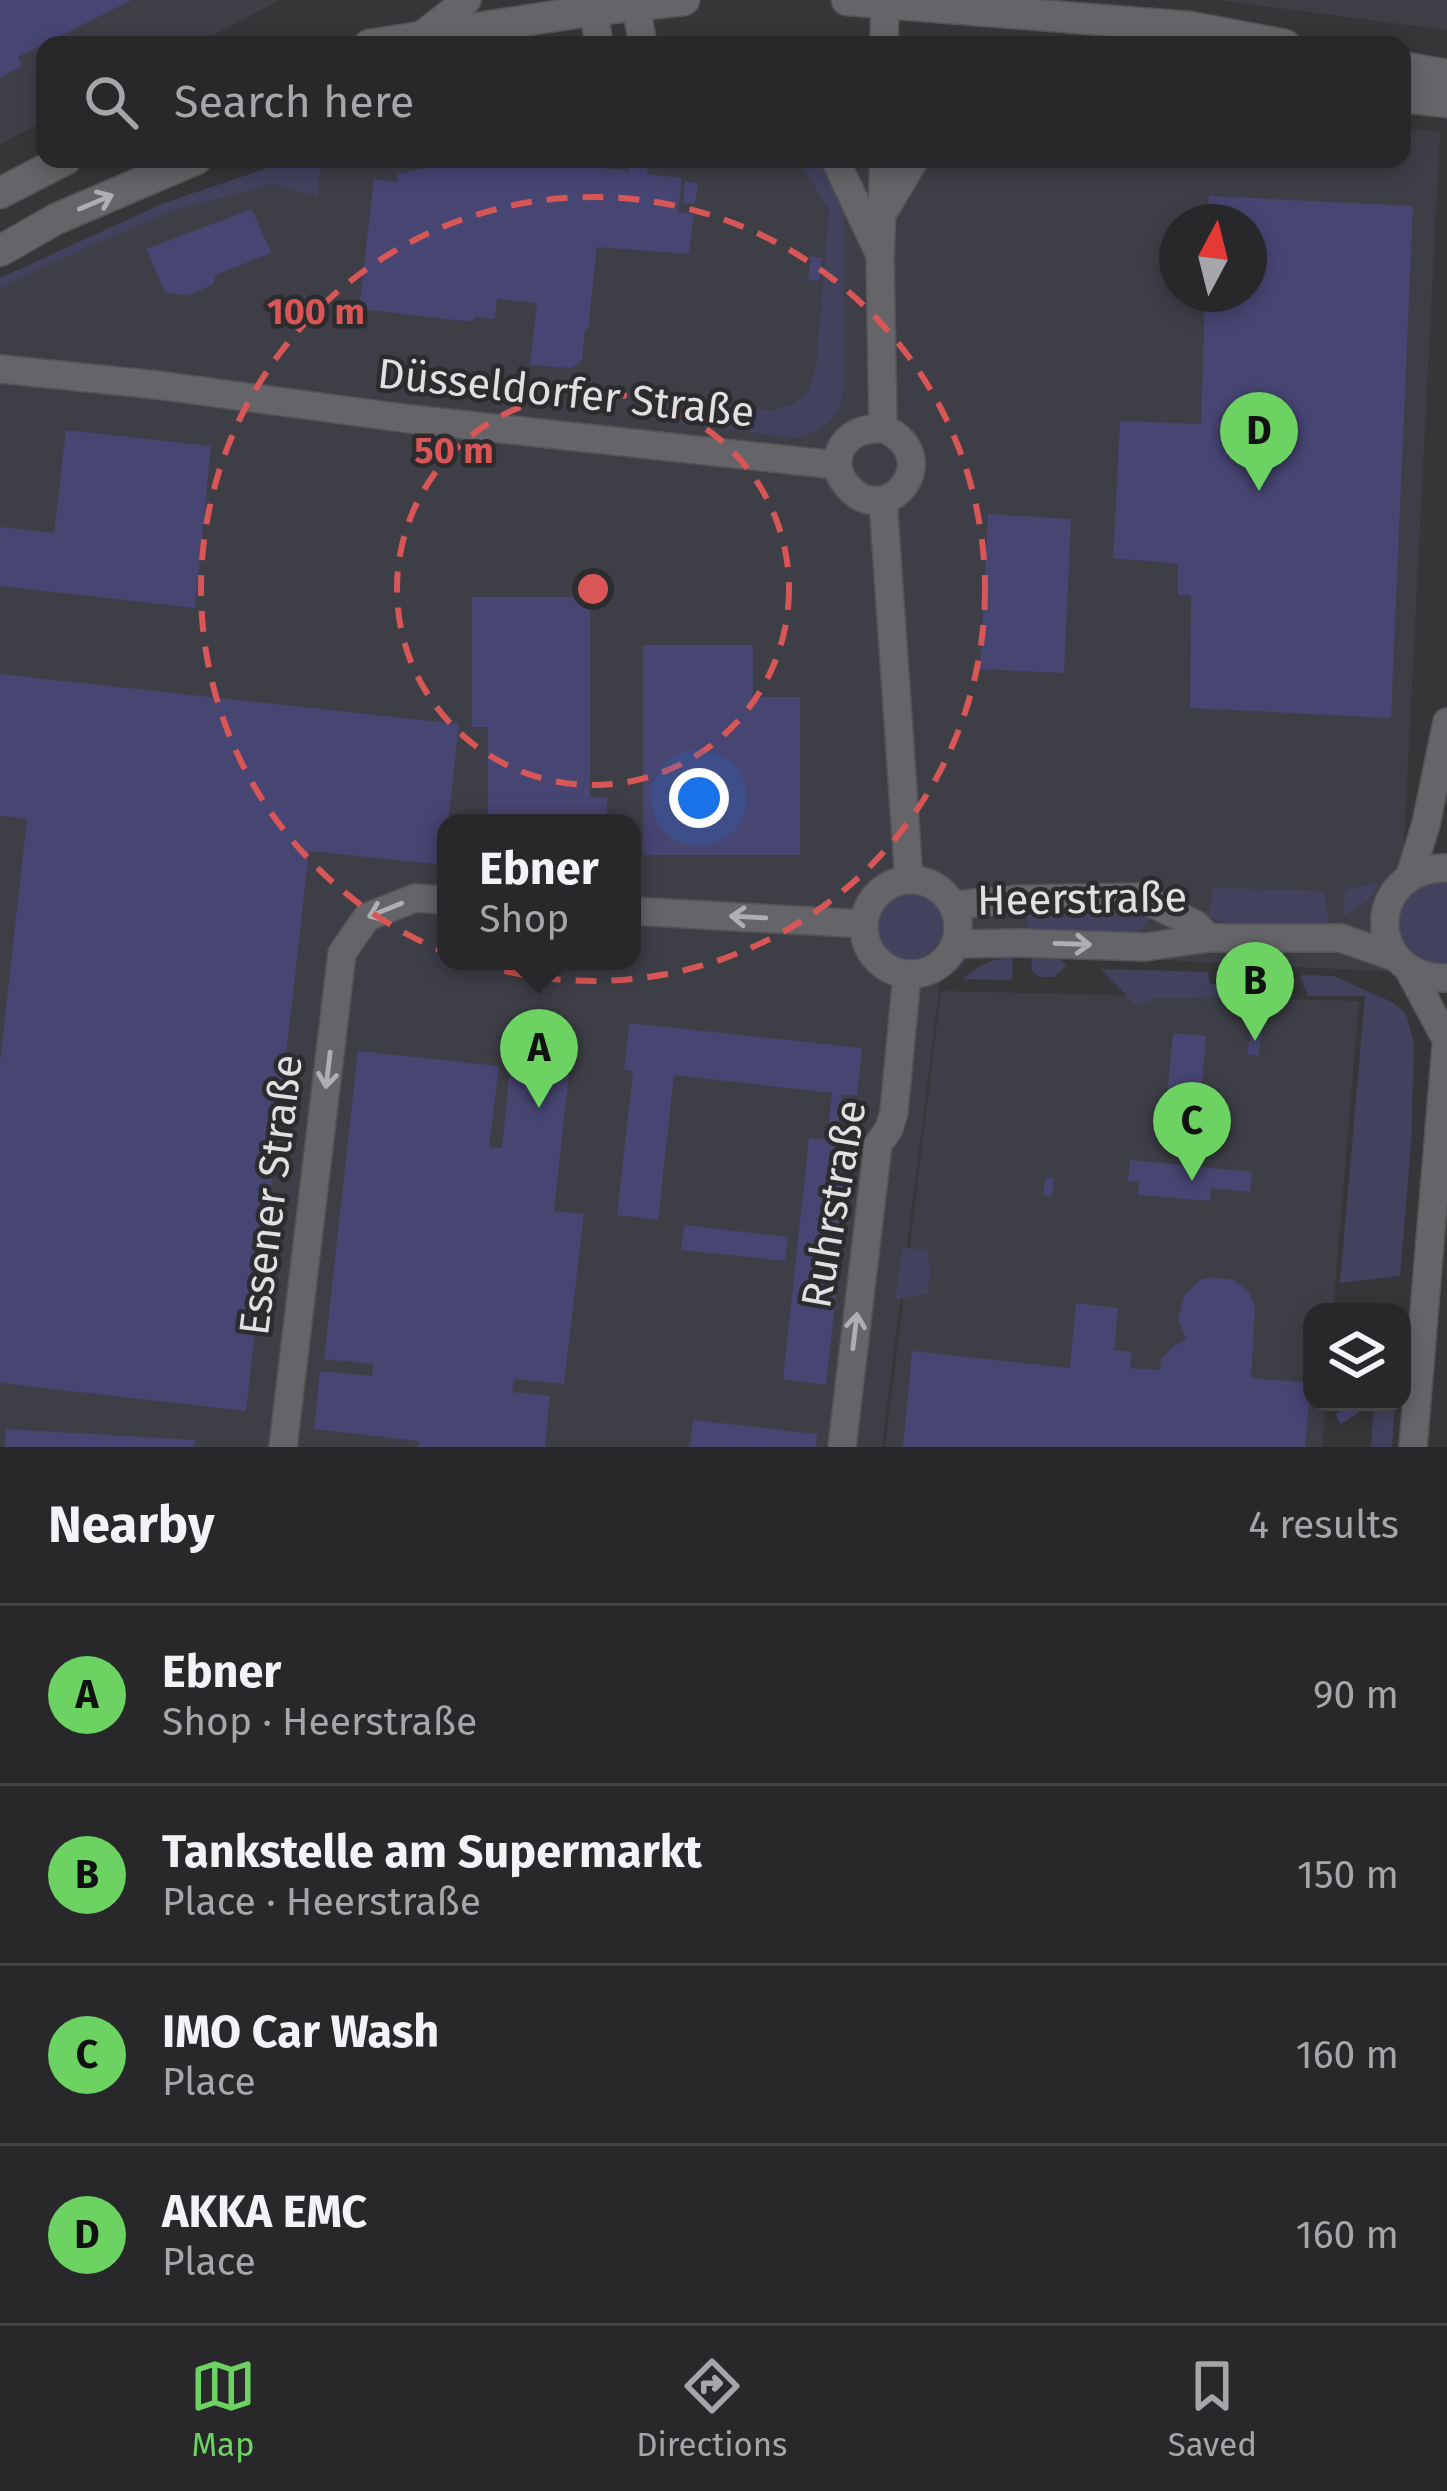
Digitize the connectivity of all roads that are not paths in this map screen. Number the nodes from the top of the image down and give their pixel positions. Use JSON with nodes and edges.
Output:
{"nodes":[{"id":1,"x":467,"y":0,"type":"edge"},
{"id":2,"x":684,"y":0,"type":"edge"},
{"id":3,"x":847,"y":0,"type":"edge"},
{"id":4,"x":885,"y":1,"type":"edge"},
{"id":5,"x":635,"y":3,"type":"edge"},
{"id":6,"x":593,"y":5,"type":"edge"},
{"id":7,"x":422,"y":35,"type":"junction"},
{"id":8,"x":417,"y":36,"type":"edge"},
{"id":9,"x":598,"y":36,"type":"edge"},
{"id":10,"x":642,"y":36,"type":"edge"},
{"id":11,"x":884,"y":36,"type":"edge"},
{"id":12,"x":1238,"y":36,"type":"edge"},
{"id":13,"x":49,"y":168,"type":"edge"},
{"id":14,"x":175,"y":168,"type":"edge"},
{"id":15,"x":839,"y":168,"type":"edge"},
{"id":16,"x":884,"y":168,"type":"edge"},
{"id":17,"x":910,"y":168,"type":"edge"},
{"id":18,"x":0,"y":193,"type":"edge"},
{"id":19,"x":884,"y":212,"type":"junction"},
{"id":20,"x":0,"y":251,"type":"edge"},
{"id":21,"x":880,"y":257,"type":"junction"},
{"id":22,"x":0,"y":369,"type":"edge"},
{"id":23,"x":883,"y":428,"type":"junction"},
{"id":24,"x":836,"y":465,"type":"junction"},
{"id":25,"x":883,"y":500,"type":"junction"},
{"id":26,"x":1447,"y":722,"type":"edge"},
{"id":27,"x":1447,"y":868,"type":"edge"},
{"id":28,"x":1410,"y":876,"type":"junction"},
{"id":29,"x":909,"y":880,"type":"junction"},
{"id":30,"x":437,"y":899,"type":"edge"},
{"id":31,"x":1387,"y":904,"type":"junction"},
{"id":32,"x":953,"y":905,"type":"junction"},
{"id":33,"x":641,"y":912,"type":"edge"},
{"id":34,"x":864,"y":924,"type":"junction"},
{"id":35,"x":1209,"y":938,"type":"junction"},
{"id":36,"x":1342,"y":938,"type":"junction"},
{"id":37,"x":956,"y":944,"type":"junction"},
{"id":38,"x":1402,"y":963,"type":"junction"},
{"id":39,"x":907,"y":975,"type":"junction"},
{"id":40,"x":1447,"y":978,"type":"edge"},
{"id":41,"x":1446,"y":1036,"type":"edge"},
{"id":42,"x":283,"y":1447,"type":"edge"},
{"id":43,"x":842,"y":1447,"type":"edge"},
{"id":44,"x":1413,"y":1447,"type":"edge"}],
"edges":[{"from":1,"to":7,"type":"street"},
{"from":2,"to":5,"type":"main road"},
{"from":3,"to":4,"type":"main road"},
{"from":4,"to":11,"type":"street"},
{"from":4,"to":12,"type":"main road"},
{"from":5,"to":6,"type":"main road"},
{"from":5,"to":10,"type":"street"},
{"from":6,"to":7,"type":"main road"},
{"from":6,"to":9,"type":"street"},
{"from":7,"to":8,"type":"main road"},
{"from":13,"to":18,"type":"main road"},
{"from":20,"to":14,"type":"main road","one_way":true},
{"from":15,"to":21,"type":"street"},
{"from":16,"to":19,"type":"street"},
{"from":17,"to":19,"type":"street"},
{"from":19,"to":21,"type":"street"},
{"from":21,"to":23,"type":"street"},
{"from":22,"to":24,"type":"street","name":"Düsseldorfer Straße"},
{"from":23,"to":24,"type":"street"},
{"from":23,"to":25,"type":"street"},
{"from":24,"to":25,"type":"street"},
{"from":25,"to":29,"type":"street"},
{"from":26,"to":28,"type":"street"},
{"from":27,"to":28,"type":"street"},
{"from":28,"to":31,"type":"street"},
{"from":29,"to":32,"type":"street"},
{"from":29,"to":34,"type":"street"},
{"from":30,"to":42,"type":"street","name":"Essener Straße","one_way":true},
{"from":31,"to":36,"type":"street"},
{"from":31,"to":38,"type":"street"},
{"from":32,"to":35,"type":"street","name":"Heerstraße"},
{"from":32,"to":37,"type":"street"},
{"from":34,"to":33,"type":"street","one_way":true},
{"from":34,"to":39,"type":"street"},
{"from":35,"to":36,"type":"street","name":"Heerstraße"},
{"from":37,"to":35,"type":"street","name":"Heerstraße","one_way":true},
{"from":36,"to":38,"type":"street","name":"Heerstraße"},
{"from":37,"to":39,"type":"street"},
{"from":38,"to":40,"type":"street","name":"Heerstraße"},
{"from":38,"to":41,"type":"street"},
{"from":43,"to":39,"type":"street","name":"Ruhrstraße","one_way":true},
{"from":41,"to":44,"type":"street"}]}
